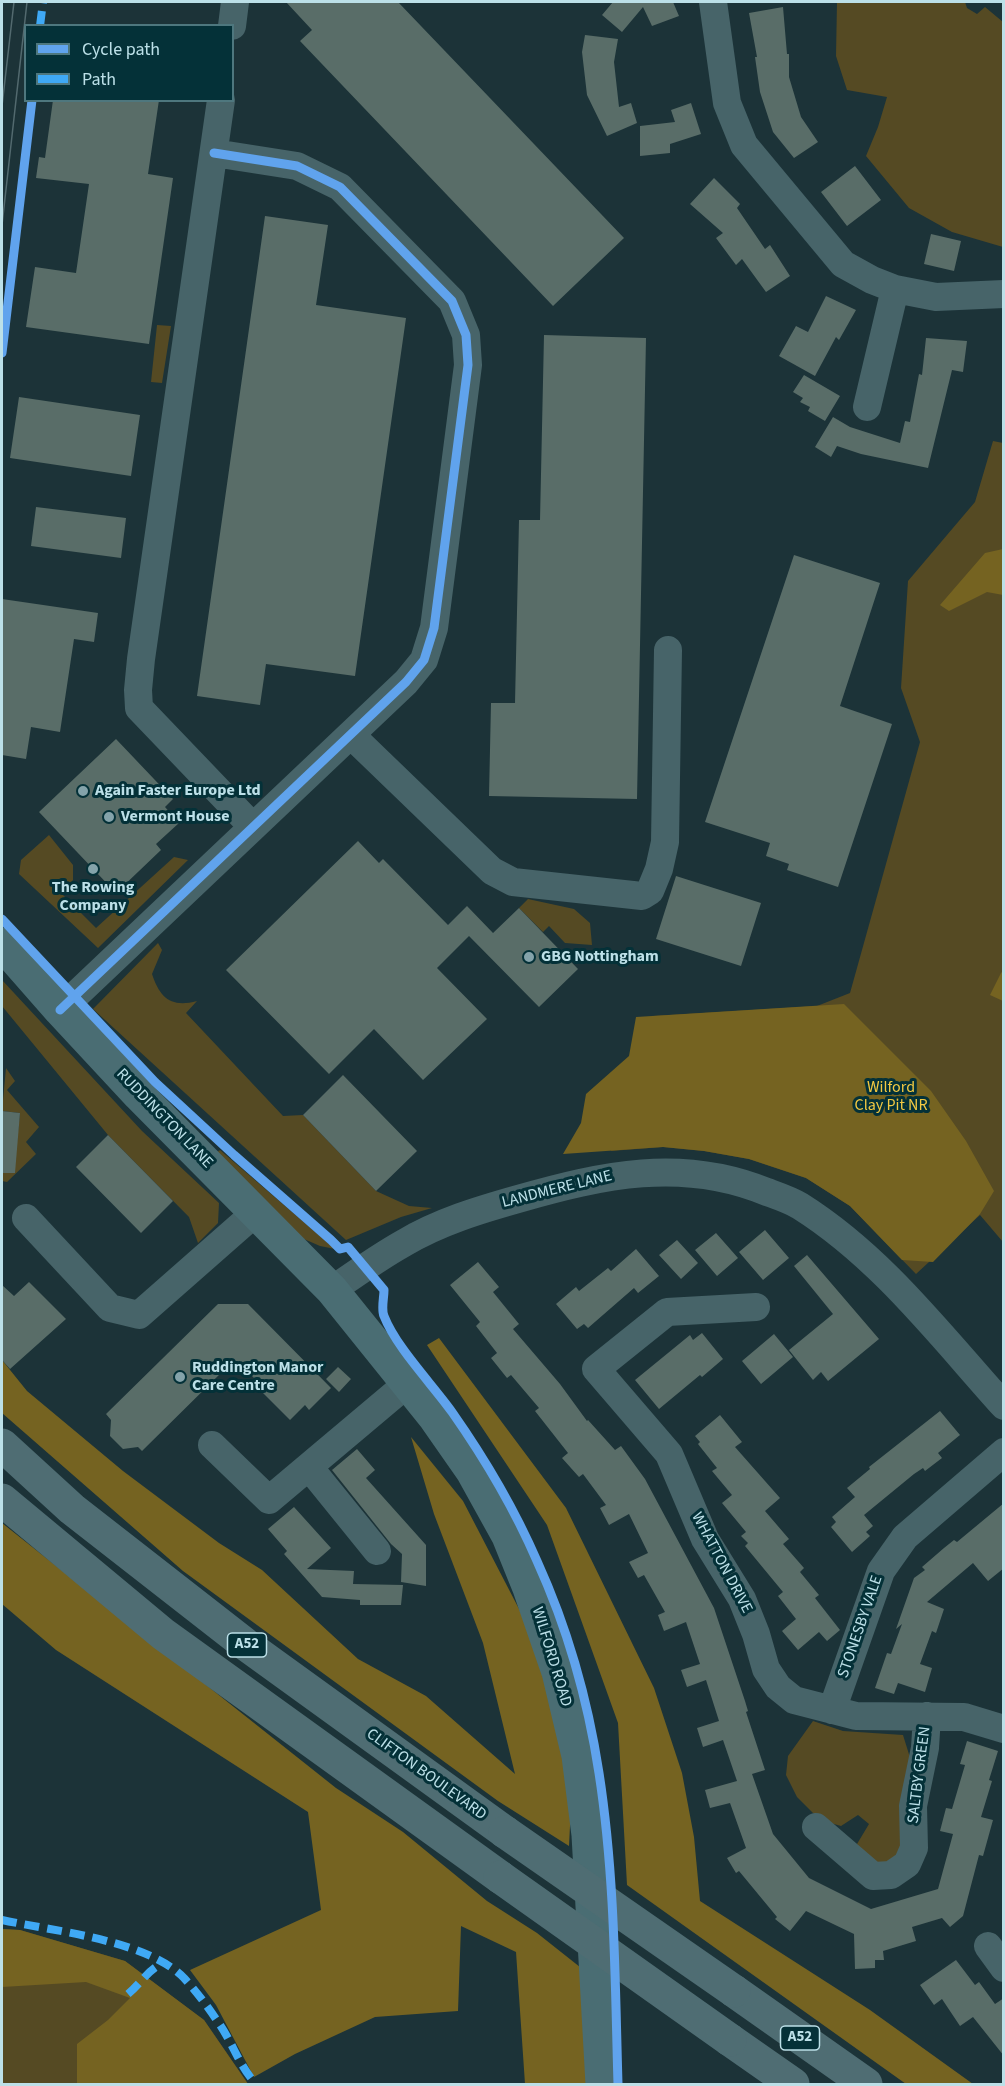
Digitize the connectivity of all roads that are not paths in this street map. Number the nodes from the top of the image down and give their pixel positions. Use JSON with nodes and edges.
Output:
{"nodes":[{"id":1,"x":235,"y":2,"type":"edge"},
{"id":2,"x":713,"y":2,"type":"edge"},
{"id":3,"x":232,"y":24,"type":"edge"},
{"id":4,"x":221,"y":102,"type":"edge"},
{"id":5,"x":214,"y":153,"type":"junction"},
{"id":6,"x":896,"y":289,"type":"junction"},
{"id":7,"x":1004,"y":294,"type":"edge"},
{"id":8,"x":867,"y":407,"type":"dead end"},
{"id":9,"x":668,"y":651,"type":"dead end"},
{"id":10,"x":351,"y":735,"type":"junction"},
{"id":11,"x":253,"y":827,"type":"junction"},
{"id":12,"x":2,"y":944,"type":"edge"},
{"id":13,"x":60,"y":1010,"type":"junction"},
{"id":14,"x":255,"y":1213,"type":"junction"},
{"id":15,"x":26,"y":1218,"type":"dead end"},
{"id":16,"x":332,"y":1290,"type":"junction"},
{"id":17,"x":756,"y":1307,"type":"dead end"},
{"id":18,"x":408,"y":1383,"type":"junction"},
{"id":19,"x":1004,"y":1406,"type":"edge"},
{"id":20,"x":2,"y":1444,"type":"edge"},
{"id":21,"x":212,"y":1445,"type":"dead end"},
{"id":22,"x":1004,"y":1452,"type":"edge"},
{"id":23,"x":309,"y":1467,"type":"junction"},
{"id":24,"x":2,"y":1500,"type":"edge"},
{"id":25,"x":362,"y":1545,"type":"dead end"},
{"id":26,"x":832,"y":1710,"type":"junction"},
{"id":27,"x":927,"y":1716,"type":"junction"},
{"id":28,"x":1004,"y":1729,"type":"edge"},
{"id":29,"x":816,"y":1827,"type":"dead end"},
{"id":30,"x":602,"y":2085,"type":"edge"},
{"id":31,"x":793,"y":2085,"type":"edge"},
{"id":32,"x":866,"y":2085,"type":"edge"}],
"edges":[{"from":1,"to":3,"type":"street"},
{"from":2,"to":6,"type":"street"},
{"from":4,"to":5,"type":"street"},
{"from":5,"to":10,"type":"street"},
{"from":5,"to":11,"type":"street"},
{"from":6,"to":7,"type":"street"},
{"from":6,"to":8,"type":"street"},
{"from":9,"to":10,"type":"street"},
{"from":10,"to":11,"type":"street"},
{"from":11,"to":13,"type":"street"},
{"from":12,"to":13,"type":"main road","name":"RUDDINGTON LANE"},
{"from":13,"to":14,"type":"main road","name":"RUDDINGTON LANE"},
{"from":14,"to":15,"type":"street"},
{"from":14,"to":16,"type":"main road","name":"RUDDINGTON LANE"},
{"from":16,"to":18,"type":"main road","name":"WILFORD ROAD"},
{"from":16,"to":19,"type":"street","name":"LANDMERE LANE"},
{"from":17,"to":26,"type":"street","name":"WHATTON DRIVE"},
{"from":18,"to":23,"type":"street"},
{"from":18,"to":30,"type":"main road","name":"WILFORD ROAD"},
{"from":20,"to":32,"type":"highway","name":"CLIFTON BOULEVARD","number":"A52","bridge":true},
{"from":21,"to":23,"type":"street"},
{"from":22,"to":26,"type":"street","name":"STONESBY VALE"},
{"from":23,"to":25,"type":"street"},
{"from":24,"to":31,"type":"highway","number":"A52","bridge":true},
{"from":26,"to":27,"type":"street","name":"WHATTON DRIVE"},
{"from":27,"to":28,"type":"street","name":"WHATTON DRIVE"},
{"from":27,"to":29,"type":"street","name":"SALTBY GREEN"}]}
